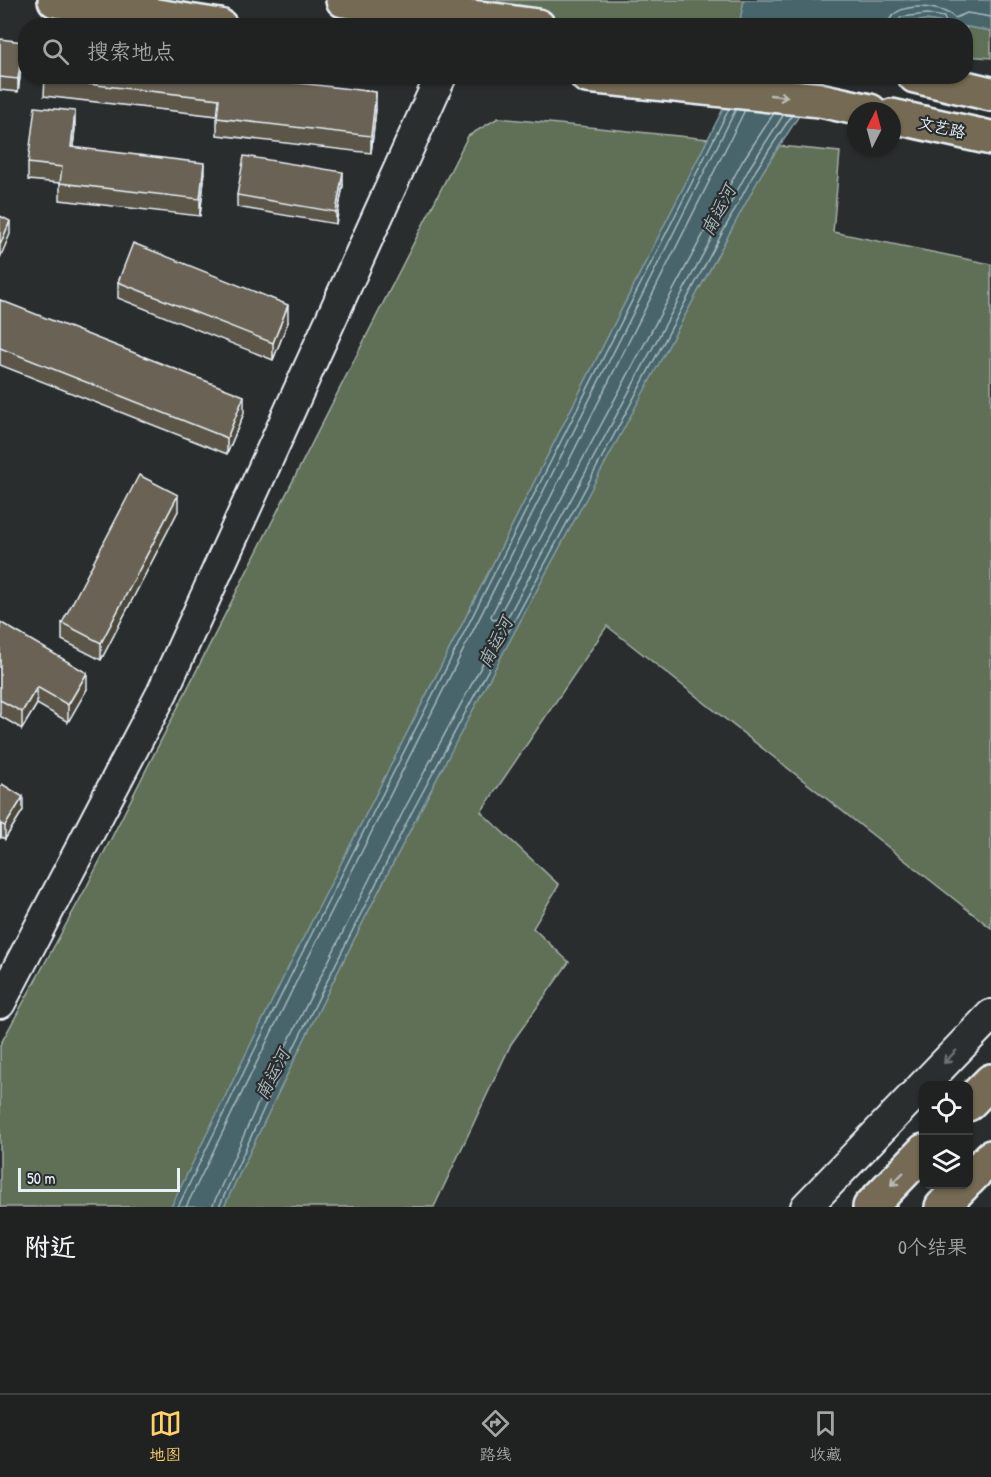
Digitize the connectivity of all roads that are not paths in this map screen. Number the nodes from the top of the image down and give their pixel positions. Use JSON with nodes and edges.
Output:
{"nodes":[{"id":1,"x":55,"y":0,"type":"edge"},
{"id":2,"x":343,"y":0,"type":"edge"},
{"id":3,"x":384,"y":3,"type":"edge"},
{"id":4,"x":474,"y":15,"type":"edge"},
{"id":5,"x":169,"y":18,"type":"edge"},
{"id":6,"x":491,"y":18,"type":"edge"},
{"id":7,"x":437,"y":84,"type":"edge"},
{"id":8,"x":662,"y":84,"type":"edge"},
{"id":9,"x":949,"y":84,"type":"edge"},
{"id":10,"x":991,"y":94,"type":"edge"},
{"id":11,"x":847,"y":106,"type":"edge"},
{"id":12,"x":901,"y":118,"type":"edge"},
{"id":13,"x":991,"y":138,"type":"edge"},
{"id":14,"x":0,"y":1003,"type":"edge"},
{"id":15,"x":991,"y":1016,"type":"edge"},
{"id":16,"x":991,"y":1081,"type":"edge"},
{"id":17,"x":973,"y":1100,"type":"edge"},
{"id":18,"x":919,"y":1156,"type":"edge"},
{"id":19,"x":991,"y":1157,"type":"edge"},
{"id":20,"x":973,"y":1176,"type":"edge"},
{"id":21,"x":960,"y":1189,"type":"edge"},
{"id":22,"x":806,"y":1207,"type":"edge"},
{"id":23,"x":870,"y":1207,"type":"edge"},
{"id":24,"x":942,"y":1207,"type":"edge"}],
"edges":[{"from":1,"to":5,"type":"main road"},
{"from":2,"to":3,"type":"main road"},
{"from":3,"to":4,"type":"main road"},
{"from":4,"to":6,"type":"main road"},
{"from":7,"to":14,"type":"street"},
{"from":8,"to":11,"type":"main road","one_way":true},
{"from":9,"to":10,"type":"main road"},
{"from":12,"to":13,"type":"main road","name":"文艺路"},
{"from":15,"to":22,"type":"street","one_way":true},
{"from":16,"to":17,"type":"main road"},
{"from":18,"to":23,"type":"main road","one_way":true},
{"from":19,"to":20,"type":"main road"},
{"from":21,"to":24,"type":"main road"}]}
